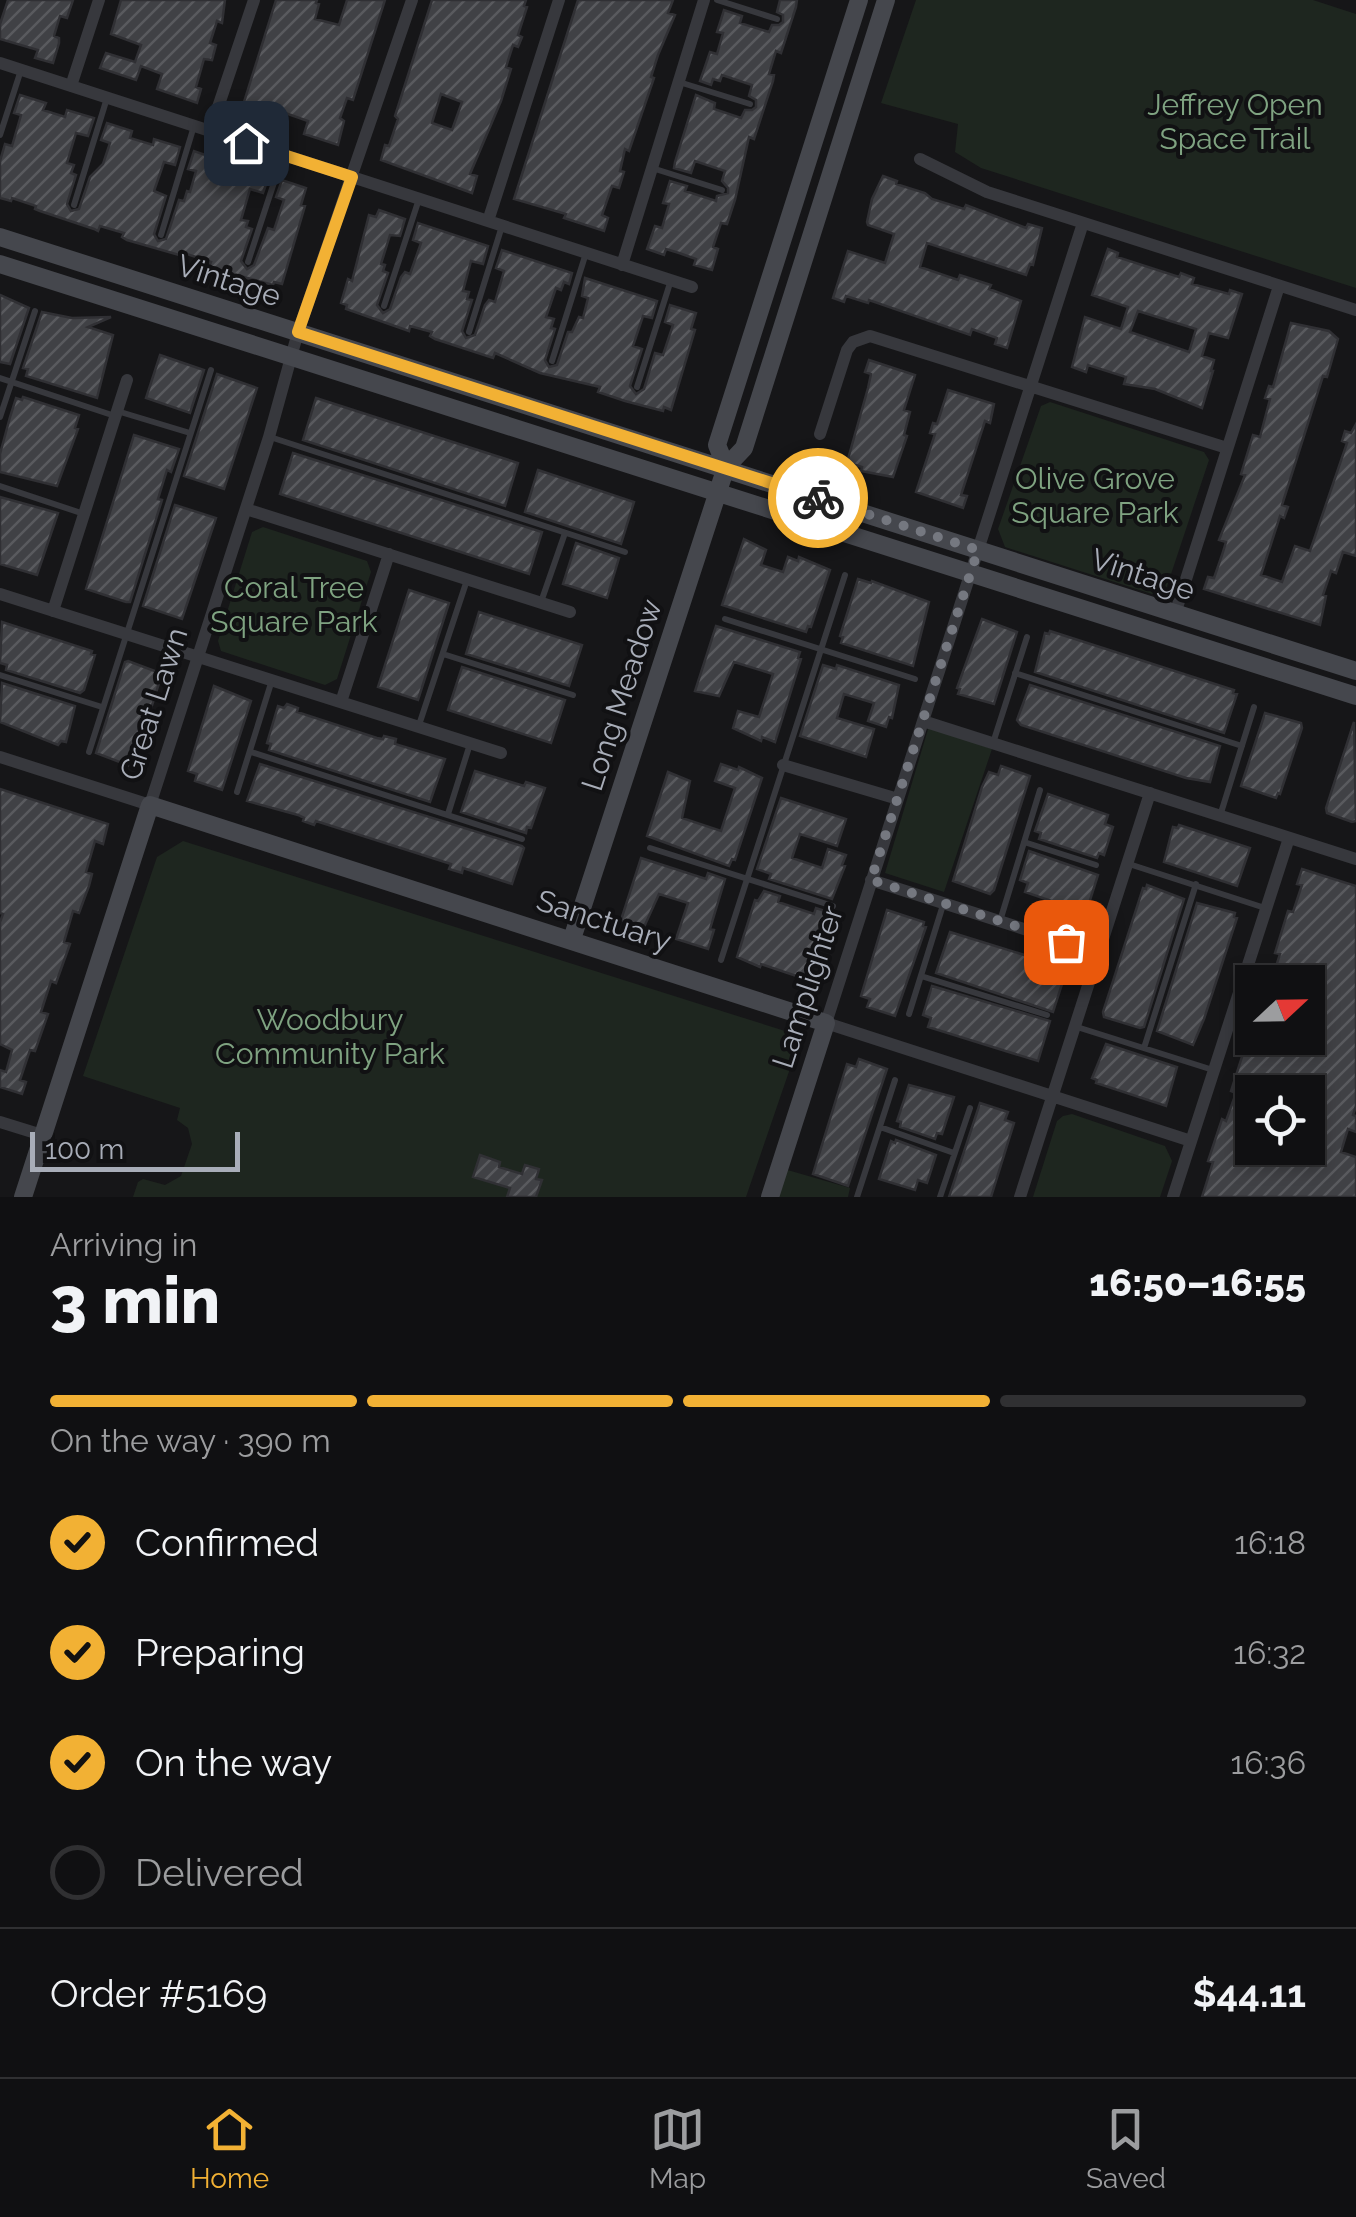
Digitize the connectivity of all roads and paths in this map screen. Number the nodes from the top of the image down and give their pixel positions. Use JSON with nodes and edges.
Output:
{"nodes":[{"id":1,"x":99,"y":0,"type":"edge"},
{"id":2,"x":254,"y":0,"type":"edge"},
{"id":3,"x":412,"y":0,"type":"edge"},
{"id":4,"x":559,"y":0,"type":"edge"},
{"id":5,"x":704,"y":0,"type":"edge"},
{"id":6,"x":717,"y":0,"type":"edge"},
{"id":7,"x":859,"y":0,"type":"edge"},
{"id":8,"x":886,"y":0,"type":"edge"},
{"id":9,"x":777,"y":19,"type":"dead end"},
{"id":10,"x":0,"y":64,"type":"edge"},
{"id":11,"x":20,"y":70,"type":"junction"},
{"id":12,"x":678,"y":82,"type":"junction"},
{"id":13,"x":71,"y":86,"type":"junction"},
{"id":14,"x":107,"y":98,"type":"junction"},
{"id":15,"x":750,"y":104,"type":"dead end"},
{"id":16,"x":194,"y":126,"type":"junction"},
{"id":17,"x":210,"y":131,"type":"junction"},
{"id":18,"x":0,"y":135,"type":"edge"},
{"id":19,"x":283,"y":155,"type":"junction"},
{"id":20,"x":920,"y":159,"type":"dead end"},
{"id":21,"x":652,"y":168,"type":"junction"},
{"id":22,"x":352,"y":177,"type":"junction"},
{"id":23,"x":722,"y":190,"type":"dead end"},
{"id":24,"x":419,"y":199,"type":"junction"},
{"id":25,"x":74,"y":204,"type":"dead end"},
{"id":26,"x":488,"y":221,"type":"junction"},
{"id":27,"x":1083,"y":222,"type":"junction"},
{"id":28,"x":502,"y":226,"type":"junction"},
{"id":29,"x":161,"y":235,"type":"dead end"},
{"id":30,"x":0,"y":237,"type":"edge"},
{"id":31,"x":586,"y":253,"type":"junction"},
{"id":32,"x":248,"y":262,"type":"dead end"},
{"id":33,"x":0,"y":264,"type":"edge"},
{"id":34,"x":622,"y":265,"type":"junction"},
{"id":35,"x":671,"y":280,"type":"junction"},
{"id":36,"x":1279,"y":286,"type":"junction"},
{"id":37,"x":692,"y":287,"type":"dead end"},
{"id":38,"x":384,"y":306,"type":"dead end"},
{"id":39,"x":1356,"y":310,"type":"edge"},
{"id":40,"x":35,"y":311,"type":"dead end"},
{"id":41,"x":298,"y":332,"type":"junction"},
{"id":42,"x":470,"y":332,"type":"dead end"},
{"id":43,"x":290,"y":358,"type":"junction"},
{"id":44,"x":552,"y":361,"type":"dead end"},
{"id":45,"x":211,"y":370,"type":"dead end"},
{"id":46,"x":0,"y":378,"type":"edge"},
{"id":47,"x":127,"y":380,"type":"dead end"},
{"id":48,"x":12,"y":382,"type":"junction"},
{"id":49,"x":1030,"y":385,"type":"junction"},
{"id":50,"x":638,"y":386,"type":"dead end"},
{"id":51,"x":116,"y":413,"type":"junction"},
{"id":52,"x":0,"y":417,"type":"edge"},
{"id":53,"x":190,"y":433,"type":"junction"},
{"id":54,"x":820,"y":434,"type":"dead end"},
{"id":55,"x":269,"y":437,"type":"junction"},
{"id":56,"x":1227,"y":448,"type":"junction"},
{"id":57,"x":726,"y":467,"type":"junction"},
{"id":58,"x":0,"y":486,"type":"edge"},
{"id":59,"x":717,"y":493,"type":"junction"},
{"id":60,"x":246,"y":509,"type":"junction"},
{"id":61,"x":84,"y":514,"type":"junction"},
{"id":62,"x":565,"y":533,"type":"junction"},
{"id":63,"x":978,"y":550,"type":"junction"},
{"id":64,"x":625,"y":552,"type":"dead end"},
{"id":65,"x":389,"y":554,"type":"junction"},
{"id":66,"x":845,"y":575,"type":"dead end"},
{"id":67,"x":970,"y":575,"type":"junction"},
{"id":68,"x":468,"y":579,"type":"junction"},
{"id":69,"x":0,"y":594,"type":"edge"},
{"id":70,"x":541,"y":602,"type":"junction"},
{"id":71,"x":53,"y":611,"type":"junction"},
{"id":72,"x":570,"y":612,"type":"dead end"},
{"id":73,"x":1175,"y":614,"type":"junction"},
{"id":74,"x":725,"y":619,"type":"dead end"},
{"id":75,"x":125,"y":634,"type":"junction"},
{"id":76,"x":1027,"y":637,"type":"dead end"},
{"id":77,"x":821,"y":649,"type":"junction"},
{"id":78,"x":443,"y":654,"type":"junction"},
{"id":79,"x":198,"y":657,"type":"junction"},
{"id":80,"x":1356,"y":671,"type":"edge"},
{"id":81,"x":1016,"y":674,"type":"junction"},
{"id":82,"x":0,"y":675,"type":"edge"},
{"id":83,"x":916,"y":679,"type":"dead end"},
{"id":84,"x":272,"y":680,"type":"junction"},
{"id":85,"x":573,"y":695,"type":"dead end"},
{"id":86,"x":1356,"y":696,"type":"edge"},
{"id":87,"x":341,"y":702,"type":"junction"},
{"id":88,"x":1254,"y":707,"type":"dead end"},
{"id":89,"x":102,"y":708,"type":"junction"},
{"id":90,"x":922,"y":721,"type":"junction"},
{"id":91,"x":419,"y":727,"type":"junction"},
{"id":92,"x":470,"y":743,"type":"junction"},
{"id":93,"x":993,"y":743,"type":"junction"},
{"id":94,"x":1242,"y":746,"type":"junction"},
{"id":95,"x":88,"y":752,"type":"dead end"},
{"id":96,"x":251,"y":752,"type":"junction"},
{"id":97,"x":501,"y":753,"type":"dead end"},
{"id":98,"x":0,"y":757,"type":"edge"},
{"id":99,"x":784,"y":765,"type":"junction"},
{"id":100,"x":1040,"y":790,"type":"dead end"},
{"id":101,"x":238,"y":792,"type":"dead end"},
{"id":102,"x":1150,"y":793,"type":"junction"},
{"id":103,"x":898,"y":799,"type":"junction"},
{"id":104,"x":150,"y":804,"type":"junction"},
{"id":105,"x":448,"y":814,"type":"junction"},
{"id":106,"x":1220,"y":816,"type":"junction"},
{"id":107,"x":1289,"y":838,"type":"junction"},
{"id":108,"x":522,"y":840,"type":"dead end"},
{"id":109,"x":1024,"y":842,"type":"junction"},
{"id":110,"x":650,"y":848,"type":"dead end"},
{"id":111,"x":1356,"y":859,"type":"edge"},
{"id":112,"x":1127,"y":864,"type":"junction"},
{"id":113,"x":1096,"y":865,"type":"dead end"},
{"id":114,"x":747,"y":879,"type":"junction"},
{"id":115,"x":871,"y":880,"type":"junction"},
{"id":116,"x":1196,"y":884,"type":"junction"},
{"id":117,"x":944,"y":903,"type":"junction"},
{"id":118,"x":833,"y":906,"type":"dead end"},
{"id":119,"x":1266,"y":909,"type":"junction"},
{"id":120,"x":1000,"y":921,"type":"junction"},
{"id":121,"x":572,"y":940,"type":"junction"},
{"id":122,"x":1099,"y":953,"type":"junction"},
{"id":123,"x":720,"y":960,"type":"dead end"},
{"id":124,"x":921,"y":976,"type":"junction"},
{"id":125,"x":909,"y":1014,"type":"dead end"},
{"id":126,"x":1046,"y":1015,"type":"dead end"},
{"id":127,"x":826,"y":1023,"type":"junction"},
{"id":128,"x":1075,"y":1026,"type":"junction"},
{"id":129,"x":1144,"y":1048,"type":"junction"},
{"id":130,"x":1214,"y":1070,"type":"junction"},
{"id":131,"x":895,"y":1080,"type":"dead end"},
{"id":132,"x":1052,"y":1096,"type":"junction"},
{"id":133,"x":970,"y":1108,"type":"dead end"},
{"id":134,"x":0,"y":1122,"type":"edge"},
{"id":135,"x":880,"y":1128,"type":"junction"},
{"id":136,"x":42,"y":1135,"type":"junction"},
{"id":137,"x":1191,"y":1141,"type":"junction"},
{"id":138,"x":955,"y":1153,"type":"junction"},
{"id":139,"x":23,"y":1197,"type":"edge"},
{"id":140,"x":770,"y":1197,"type":"edge"},
{"id":141,"x":857,"y":1197,"type":"edge"},
{"id":142,"x":940,"y":1197,"type":"edge"},
{"id":143,"x":1020,"y":1197,"type":"edge"},
{"id":144,"x":1173,"y":1197,"type":"edge"}],
"edges":[{"from":1,"to":13,"type":"street"},
{"from":2,"to":17,"type":"street"},
{"from":3,"to":22,"type":"street","name":"Great Lawn"},
{"from":4,"to":26,"type":"street"},
{"from":5,"to":12,"type":"street"},
{"from":6,"to":9,"type":"lane"},
{"from":7,"to":57,"type":"street","name":"Long Meadow"},
{"from":8,"to":57,"type":"street","name":"Long Meadow"},
{"from":10,"to":11,"type":"street"},
{"from":11,"to":13,"type":"street"},
{"from":11,"to":18,"type":"lane"},
{"from":12,"to":15,"type":"lane"},
{"from":12,"to":21,"type":"street"},
{"from":13,"to":14,"type":"street"},
{"from":14,"to":16,"type":"street"},
{"from":14,"to":25,"type":"lane"},
{"from":16,"to":17,"type":"street"},
{"from":16,"to":29,"type":"lane"},
{"from":17,"to":19,"type":"street"},
{"from":19,"to":22,"type":"street"},
{"from":19,"to":32,"type":"lane"},
{"from":20,"to":27,"type":"street"},
{"from":21,"to":23,"type":"lane"},
{"from":21,"to":34,"type":"street"},
{"from":22,"to":24,"type":"street"},
{"from":22,"to":41,"type":"street","name":"Great Lawn"},
{"from":24,"to":26,"type":"street"},
{"from":24,"to":38,"type":"lane"},
{"from":26,"to":28,"type":"street"},
{"from":27,"to":36,"type":"street"},
{"from":27,"to":49,"type":"street","name":"Lamplighter"},
{"from":28,"to":31,"type":"street"},
{"from":28,"to":42,"type":"lane"},
{"from":30,"to":41,"type":"street","name":"Vintage"},
{"from":31,"to":34,"type":"street"},
{"from":31,"to":44,"type":"lane"},
{"from":33,"to":43,"type":"street","name":"Vintage"},
{"from":34,"to":35,"type":"street"},
{"from":35,"to":37,"type":"street"},
{"from":35,"to":50,"type":"lane"},
{"from":36,"to":39,"type":"street"},
{"from":36,"to":56,"type":"street"},
{"from":40,"to":48,"type":"lane"},
{"from":41,"to":43,"type":"street","name":"Great Lawn"},
{"from":41,"to":57,"type":"street","name":"Vintage"},
{"from":43,"to":55,"type":"street","name":"Great Lawn"},
{"from":43,"to":59,"type":"street","name":"Vintage"},
{"from":45,"to":53,"type":"lane"},
{"from":46,"to":48,"type":"lane"},
{"from":47,"to":51,"type":"street"},
{"from":48,"to":51,"type":"lane"},
{"from":48,"to":52,"type":"lane"},
{"from":49,"to":54,"type":"street"},
{"from":49,"to":56,"type":"street"},
{"from":49,"to":63,"type":"street","name":"Lamplighter"},
{"from":51,"to":53,"type":"lane"},
{"from":51,"to":61,"type":"street"},
{"from":53,"to":75,"type":"lane"},
{"from":55,"to":60,"type":"street","name":"Great Lawn"},
{"from":55,"to":62,"type":"lane"},
{"from":56,"to":73,"type":"street"},
{"from":57,"to":59,"type":"street","name":"Long Meadow"},
{"from":57,"to":63,"type":"street","name":"Vintage"},
{"from":58,"to":61,"type":"lane"},
{"from":59,"to":67,"type":"street","name":"Vintage"},
{"from":59,"to":121,"type":"street","name":"Long Meadow"},
{"from":60,"to":65,"type":"street"},
{"from":60,"to":79,"type":"street","name":"Great Lawn"},
{"from":61,"to":71,"type":"street"},
{"from":62,"to":64,"type":"lane"},
{"from":62,"to":70,"type":"lane"},
{"from":63,"to":67,"type":"street","name":"Lamplighter"},
{"from":63,"to":73,"type":"street","name":"Vintage"},
{"from":65,"to":68,"type":"street"},
{"from":65,"to":87,"type":"street"},
{"from":66,"to":77,"type":"lane"},
{"from":67,"to":86,"type":"street","name":"Vintage"},
{"from":67,"to":90,"type":"street","name":"Lamplighter"},
{"from":68,"to":70,"type":"street"},
{"from":68,"to":78,"type":"lane"},
{"from":69,"to":71,"type":"street"},
{"from":70,"to":72,"type":"street"},
{"from":71,"to":75,"type":"street"},
{"from":73,"to":80,"type":"street","name":"Vintage"},
{"from":74,"to":77,"type":"lane"},
{"from":75,"to":79,"type":"street"},
{"from":75,"to":89,"type":"lane"},
{"from":76,"to":81,"type":"lane"},
{"from":77,"to":83,"type":"lane"},
{"from":77,"to":99,"type":"lane"},
{"from":78,"to":85,"type":"lane"},
{"from":78,"to":91,"type":"lane"},
{"from":79,"to":84,"type":"street"},
{"from":79,"to":104,"type":"street","name":"Great Lawn"},
{"from":81,"to":93,"type":"lane"},
{"from":81,"to":94,"type":"lane"},
{"from":82,"to":89,"type":"lane"},
{"from":84,"to":87,"type":"street"},
{"from":84,"to":96,"type":"lane"},
{"from":87,"to":91,"type":"street"},
{"from":88,"to":94,"type":"lane"},
{"from":89,"to":95,"type":"lane"},
{"from":90,"to":93,"type":"street"},
{"from":90,"to":103,"type":"street","name":"Lamplighter"},
{"from":91,"to":92,"type":"street"},
{"from":92,"to":97,"type":"street"},
{"from":92,"to":105,"type":"lane"},
{"from":93,"to":102,"type":"street"},
{"from":94,"to":106,"type":"lane"},
{"from":96,"to":101,"type":"lane"},
{"from":96,"to":105,"type":"lane"},
{"from":98,"to":104,"type":"street","name":"Sanctuary"},
{"from":99,"to":103,"type":"street"},
{"from":99,"to":114,"type":"lane"},
{"from":100,"to":109,"type":"lane"},
{"from":102,"to":106,"type":"street"},
{"from":102,"to":112,"type":"street"},
{"from":103,"to":115,"type":"street","name":"Lamplighter"},
{"from":104,"to":121,"type":"street","name":"Sanctuary"},
{"from":104,"to":136,"type":"street","name":"Great Lawn"},
{"from":105,"to":108,"type":"lane"},
{"from":106,"to":107,"type":"street"},
{"from":107,"to":111,"type":"street"},
{"from":107,"to":119,"type":"street"},
{"from":109,"to":113,"type":"lane"},
{"from":109,"to":120,"type":"lane"},
{"from":110,"to":114,"type":"lane"},
{"from":112,"to":116,"type":"lane"},
{"from":112,"to":122,"type":"street"},
{"from":114,"to":118,"type":"lane"},
{"from":114,"to":123,"type":"lane"},
{"from":115,"to":117,"type":"street"},
{"from":115,"to":127,"type":"street","name":"Lamplighter"},
{"from":116,"to":119,"type":"lane"},
{"from":116,"to":129,"type":"lane"},
{"from":117,"to":120,"type":"street"},
{"from":117,"to":124,"type":"lane"},
{"from":119,"to":130,"type":"street"},
{"from":120,"to":122,"type":"street"},
{"from":121,"to":127,"type":"street","name":"Sanctuary"},
{"from":122,"to":128,"type":"street"},
{"from":124,"to":125,"type":"lane"},
{"from":124,"to":126,"type":"lane"},
{"from":127,"to":132,"type":"street","name":"Sanctuary"},
{"from":127,"to":140,"type":"street","name":"Lamplighter"},
{"from":128,"to":129,"type":"lane"},
{"from":128,"to":132,"type":"street"},
{"from":129,"to":130,"type":"lane"},
{"from":130,"to":137,"type":"street"},
{"from":131,"to":135,"type":"lane"},
{"from":132,"to":137,"type":"street","name":"Sanctuary"},
{"from":132,"to":143,"type":"street"},
{"from":133,"to":138,"type":"lane"},
{"from":134,"to":136,"type":"street"},
{"from":135,"to":138,"type":"lane"},
{"from":135,"to":141,"type":"lane"},
{"from":136,"to":139,"type":"street","name":"Great Lawn"},
{"from":137,"to":144,"type":"street"},
{"from":138,"to":142,"type":"lane"}]}
